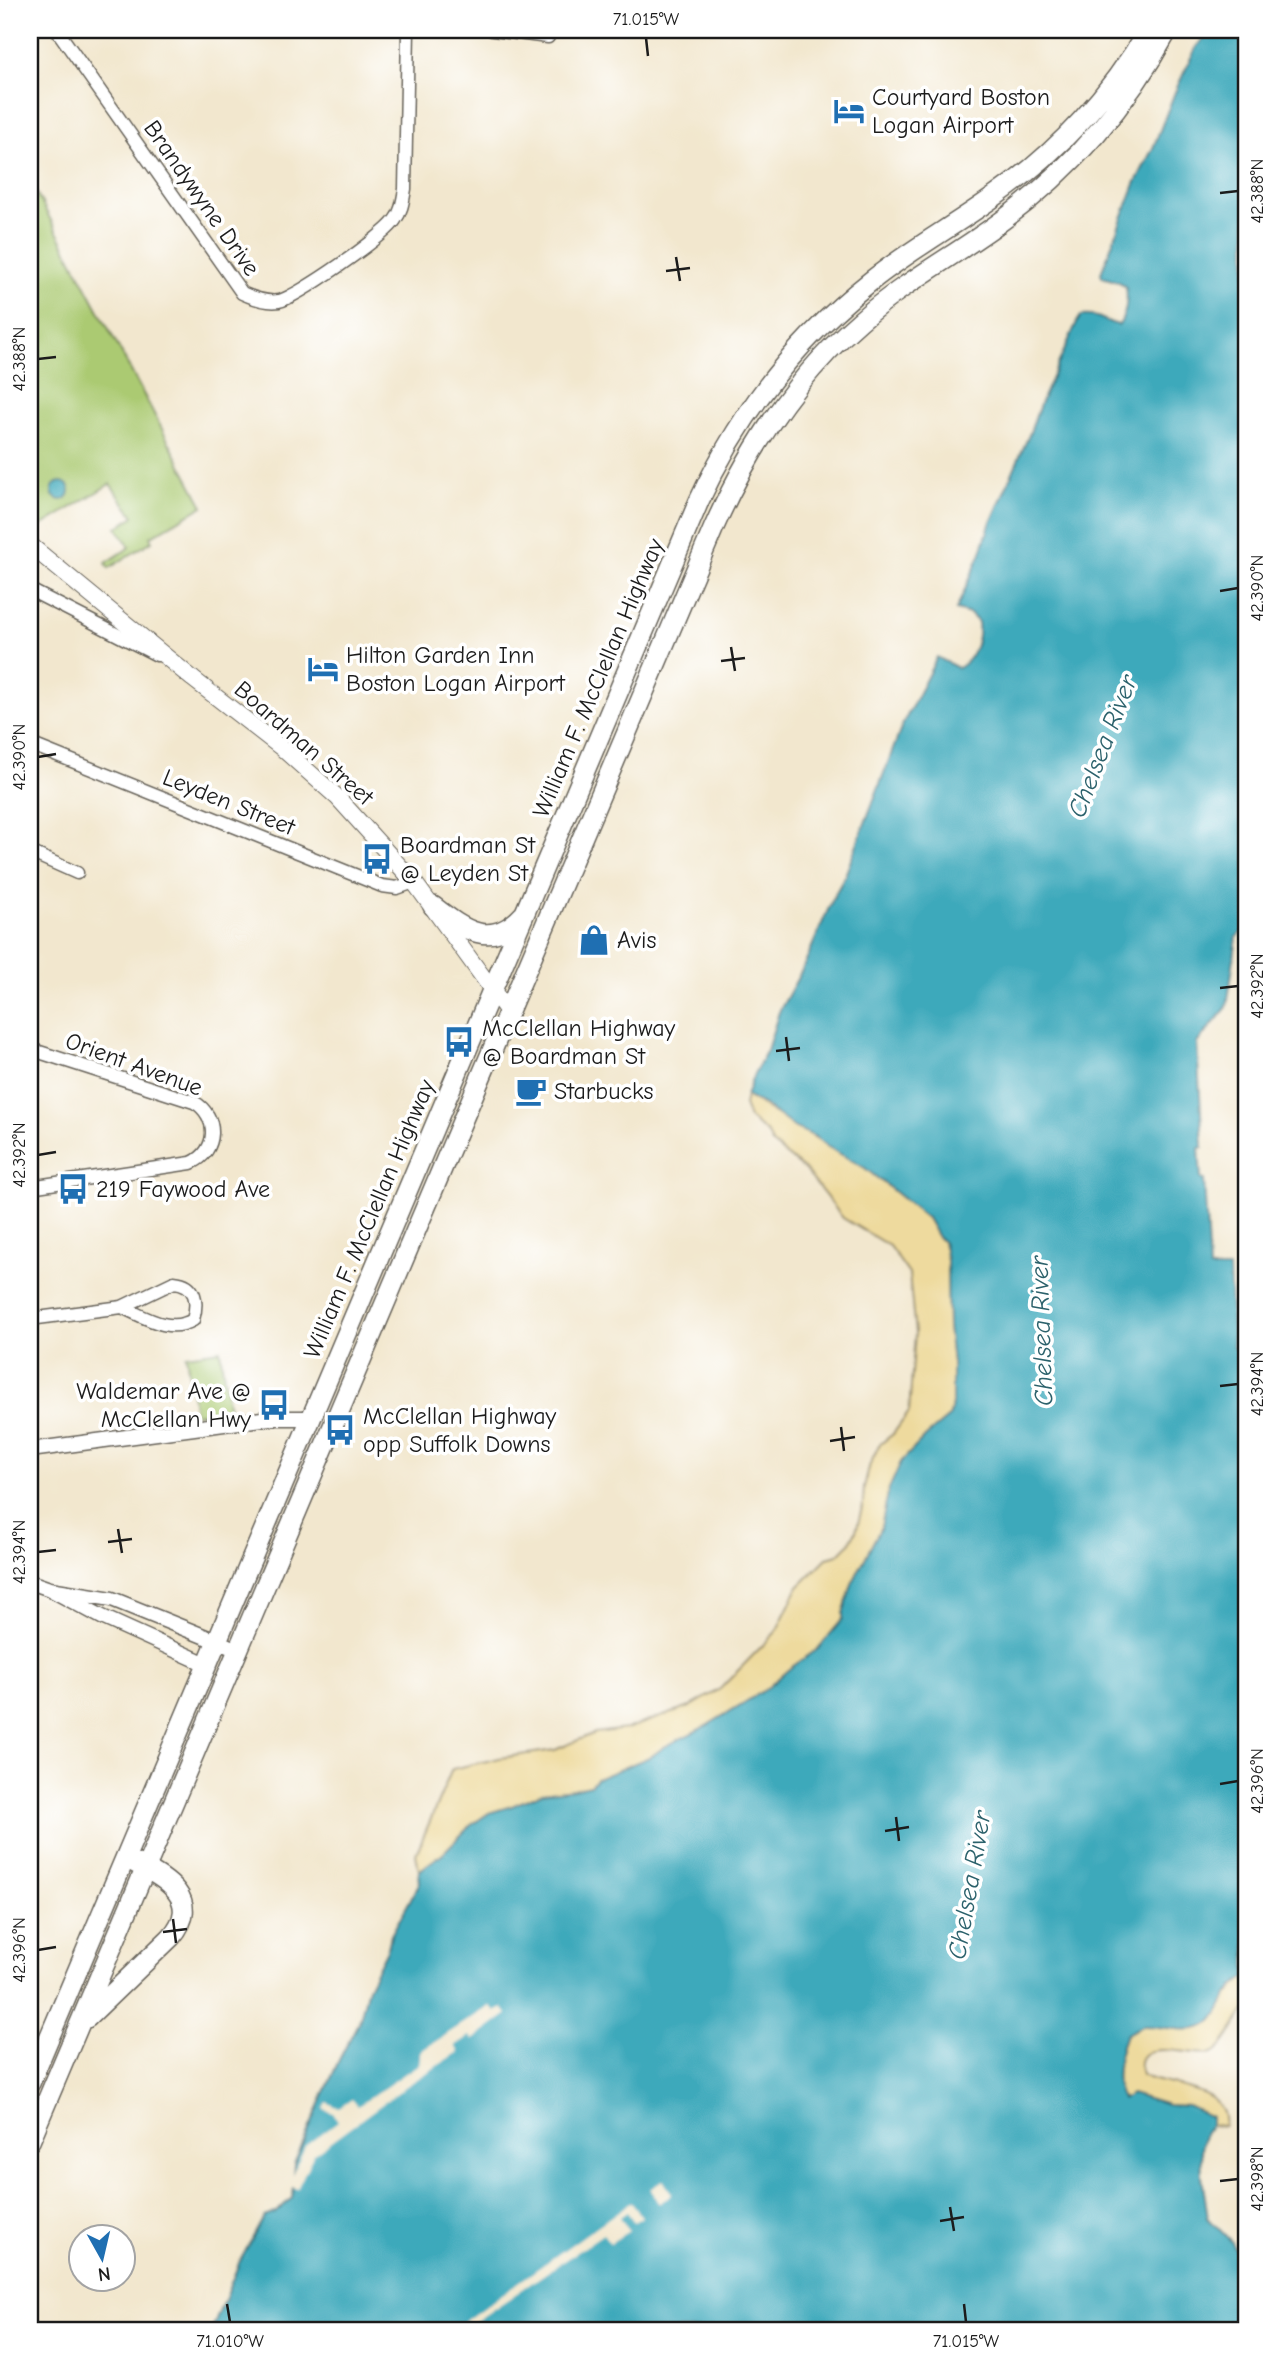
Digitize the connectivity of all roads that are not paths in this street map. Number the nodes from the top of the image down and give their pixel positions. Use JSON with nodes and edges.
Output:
{"nodes":[{"id":1,"x":57,"y":30,"type":"edge"},
{"id":2,"x":408,"y":30,"type":"edge"},
{"id":3,"x":492,"y":30,"type":"edge"},
{"id":4,"x":1148,"y":30,"type":"edge"},
{"id":5,"x":1168,"y":30,"type":"edge"},
{"id":6,"x":548,"y":37,"type":"dead end"},
{"id":7,"x":30,"y":545,"type":"edge"},
{"id":8,"x":30,"y":590,"type":"edge"},
{"id":9,"x":110,"y":609,"type":"junction"},
{"id":10,"x":92,"y":622,"type":"junction"},
{"id":11,"x":174,"y":663,"type":"junction"},
{"id":12,"x":30,"y":744,"type":"edge"},
{"id":13,"x":30,"y":852,"type":"edge"},
{"id":14,"x":77,"y":873,"type":"dead end"},
{"id":15,"x":414,"y":882,"type":"junction"},
{"id":16,"x":433,"y":906,"type":"junction"},
{"id":17,"x":528,"y":908,"type":"junction"},
{"id":18,"x":494,"y":990,"type":"junction"},
{"id":19,"x":509,"y":1013,"type":"junction"},
{"id":20,"x":32,"y":1051,"type":"edge"},
{"id":21,"x":30,"y":1187,"type":"edge"},
{"id":22,"x":122,"y":1307,"type":"junction"},
{"id":23,"x":30,"y":1319,"type":"edge"},
{"id":24,"x":311,"y":1418,"type":"junction"},
{"id":25,"x":30,"y":1450,"type":"edge"},
{"id":26,"x":30,"y":1582,"type":"edge"},
{"id":27,"x":50,"y":1589,"type":"junction"},
{"id":28,"x":216,"y":1641,"type":"junction"},
{"id":29,"x":238,"y":1650,"type":"junction"},
{"id":30,"x":206,"y":1664,"type":"junction"},
{"id":31,"x":125,"y":1859,"type":"junction"},
{"id":32,"x":146,"y":1868,"type":"junction"},
{"id":33,"x":79,"y":2026,"type":"junction"},
{"id":34,"x":30,"y":2083,"type":"edge"},
{"id":35,"x":30,"y":2141,"type":"edge"}],
"edges":[{"from":1,"to":2,"type":"street","name":"Brandywyne Drive"},
{"from":3,"to":6,"type":"street"},
{"from":4,"to":17,"type":"highway","name":"William F. McClellan Highway"},
{"from":5,"to":19,"type":"highway","name":"William F. McClellan Highway"},
{"from":7,"to":9,"type":"main road","name":"Boardman Street"},
{"from":8,"to":10,"type":"street"},
{"from":9,"to":10,"type":"street"},
{"from":9,"to":11,"type":"main road","name":"Boardman Street"},
{"from":10,"to":11,"type":"street"},
{"from":11,"to":15,"type":"main road","name":"Boardman Street"},
{"from":12,"to":15,"type":"street","name":"Leyden Street"},
{"from":13,"to":14,"type":"street"},
{"from":15,"to":16,"type":"main road","name":"Boardman Street"},
{"from":16,"to":17,"type":"highway"},
{"from":16,"to":18,"type":"main road","name":"Boardman Street"},
{"from":17,"to":18,"type":"highway","name":"William F. McClellan Highway"},
{"from":18,"to":19,"type":"main road","name":"Boardman Street"},
{"from":18,"to":24,"type":"highway","name":"William F. McClellan Highway"},
{"from":19,"to":29,"type":"highway","name":"William F. McClellan Highway"},
{"from":20,"to":21,"type":"street","name":"Orient Avenue"},
{"from":22,"to":22,"type":"street"},
{"from":22,"to":23,"type":"street"},
{"from":24,"to":25,"type":"street"},
{"from":24,"to":28,"type":"highway","name":"William F. McClellan Highway"},
{"from":26,"to":27,"type":"street"},
{"from":27,"to":28,"type":"street"},
{"from":27,"to":30,"type":"street"},
{"from":28,"to":29,"type":"street"},
{"from":28,"to":30,"type":"highway","name":"William F. McClellan Highway"},
{"from":29,"to":32,"type":"highway","name":"William F. McClellan Highway"},
{"from":30,"to":31,"type":"highway","name":"William F. McClellan Highway"},
{"from":31,"to":32,"type":"highway"},
{"from":31,"to":34,"type":"highway","name":"William F. McClellan Highway"},
{"from":32,"to":33,"type":"highway","name":"William F. McClellan Highway"},
{"from":32,"to":33,"type":"highway"},
{"from":33,"to":35,"type":"highway","name":"William F. McClellan Highway"}]}
